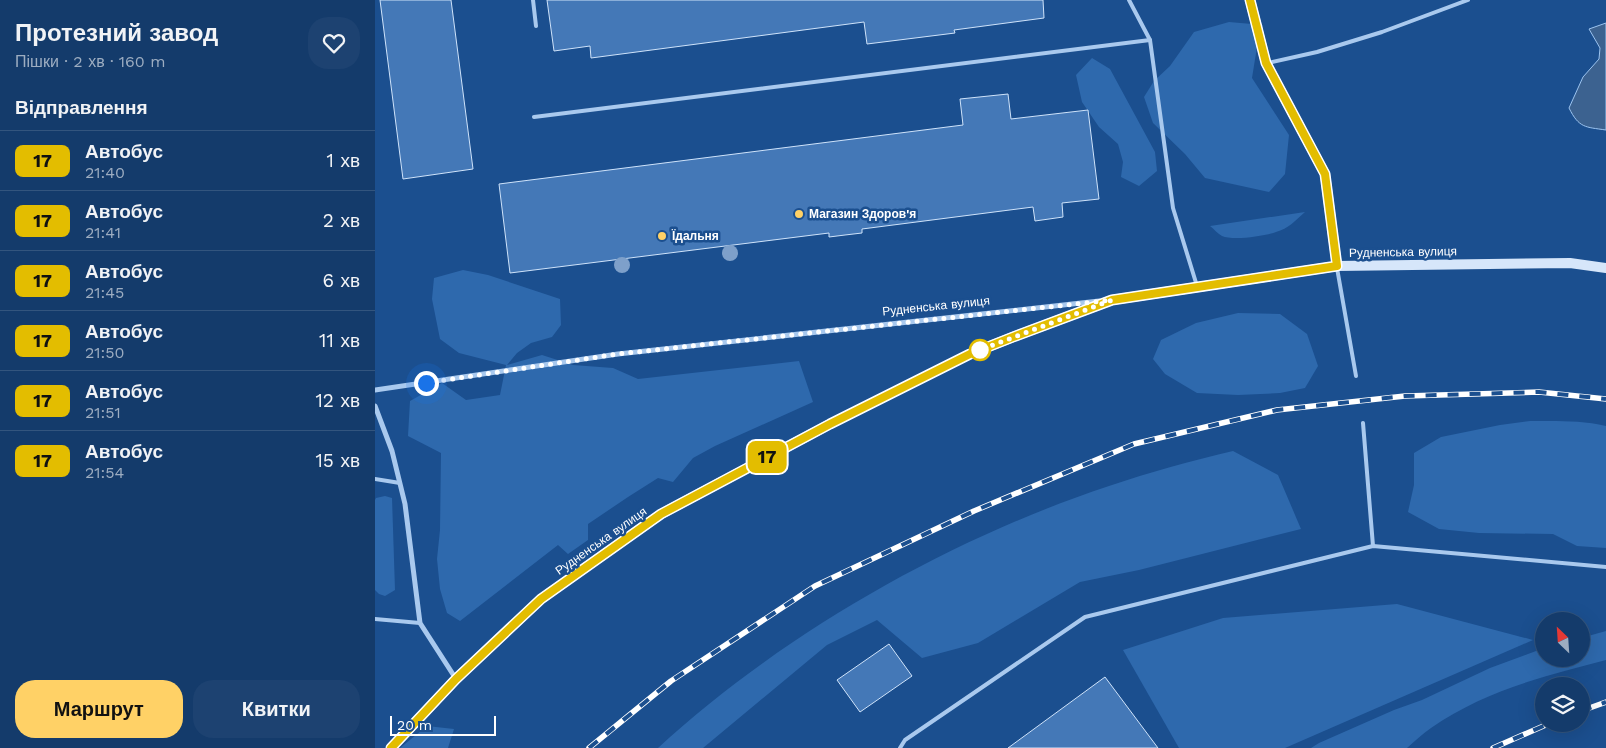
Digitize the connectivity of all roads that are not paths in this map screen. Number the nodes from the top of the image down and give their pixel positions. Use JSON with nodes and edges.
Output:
{"nodes":[{"id":1,"x":533,"y":0,"type":"edge"},
{"id":2,"x":1129,"y":0,"type":"edge"},
{"id":3,"x":1250,"y":0,"type":"edge"},
{"id":4,"x":1469,"y":0,"type":"edge"},
{"id":5,"x":536,"y":26,"type":"dead end"},
{"id":6,"x":1150,"y":40,"type":"junction"},
{"id":7,"x":1266,"y":63,"type":"junction"},
{"id":8,"x":535,"y":117,"type":"dead end"},
{"id":9,"x":1337,"y":266,"type":"junction"},
{"id":10,"x":1606,"y":268,"type":"edge"},
{"id":11,"x":1197,"y":288,"type":"junction"},
{"id":12,"x":1112,"y":300,"type":"junction"},
{"id":13,"x":1356,"y":376,"type":"dead end"},
{"id":14,"x":375,"y":390,"type":"edge"},
{"id":15,"x":375,"y":406,"type":"edge"},
{"id":16,"x":1363,"y":423,"type":"dead end"},
{"id":17,"x":375,"y":479,"type":"edge"},
{"id":18,"x":400,"y":483,"type":"junction"},
{"id":19,"x":1373,"y":546,"type":"junction"},
{"id":20,"x":1606,"y":567,"type":"edge"},
{"id":21,"x":375,"y":619,"type":"edge"},
{"id":22,"x":420,"y":623,"type":"junction"},
{"id":23,"x":456,"y":679,"type":"junction"},
{"id":24,"x":391,"y":748,"type":"edge"},
{"id":25,"x":900,"y":748,"type":"edge"}],
"edges":[{"from":1,"to":5,"type":"lane"},
{"from":2,"to":6,"type":"lane"},
{"from":3,"to":7,"type":"street"},
{"from":4,"to":7,"type":"lane"},
{"from":6,"to":8,"type":"lane"},
{"from":6,"to":11,"type":"lane"},
{"from":7,"to":9,"type":"street"},
{"from":9,"to":10,"type":"street","name":"Рудненська вулиця"},
{"from":9,"to":11,"type":"street","name":"Рудненська вулиця"},
{"from":9,"to":13,"type":"lane"},
{"from":11,"to":12,"type":"street","name":"Рудненська вулиця"},
{"from":12,"to":14,"type":"street","name":"Рудненська вулиця"},
{"from":12,"to":23,"type":"street","name":"Рудненська вулиця"},
{"from":15,"to":18,"type":"street"},
{"from":16,"to":19,"type":"lane"},
{"from":17,"to":18,"type":"lane"},
{"from":18,"to":22,"type":"street"},
{"from":19,"to":20,"type":"lane"},
{"from":19,"to":25,"type":"lane"},
{"from":21,"to":22,"type":"lane"},
{"from":22,"to":23,"type":"street"},
{"from":23,"to":24,"type":"street","name":"Рудненська вулиця"}]}
